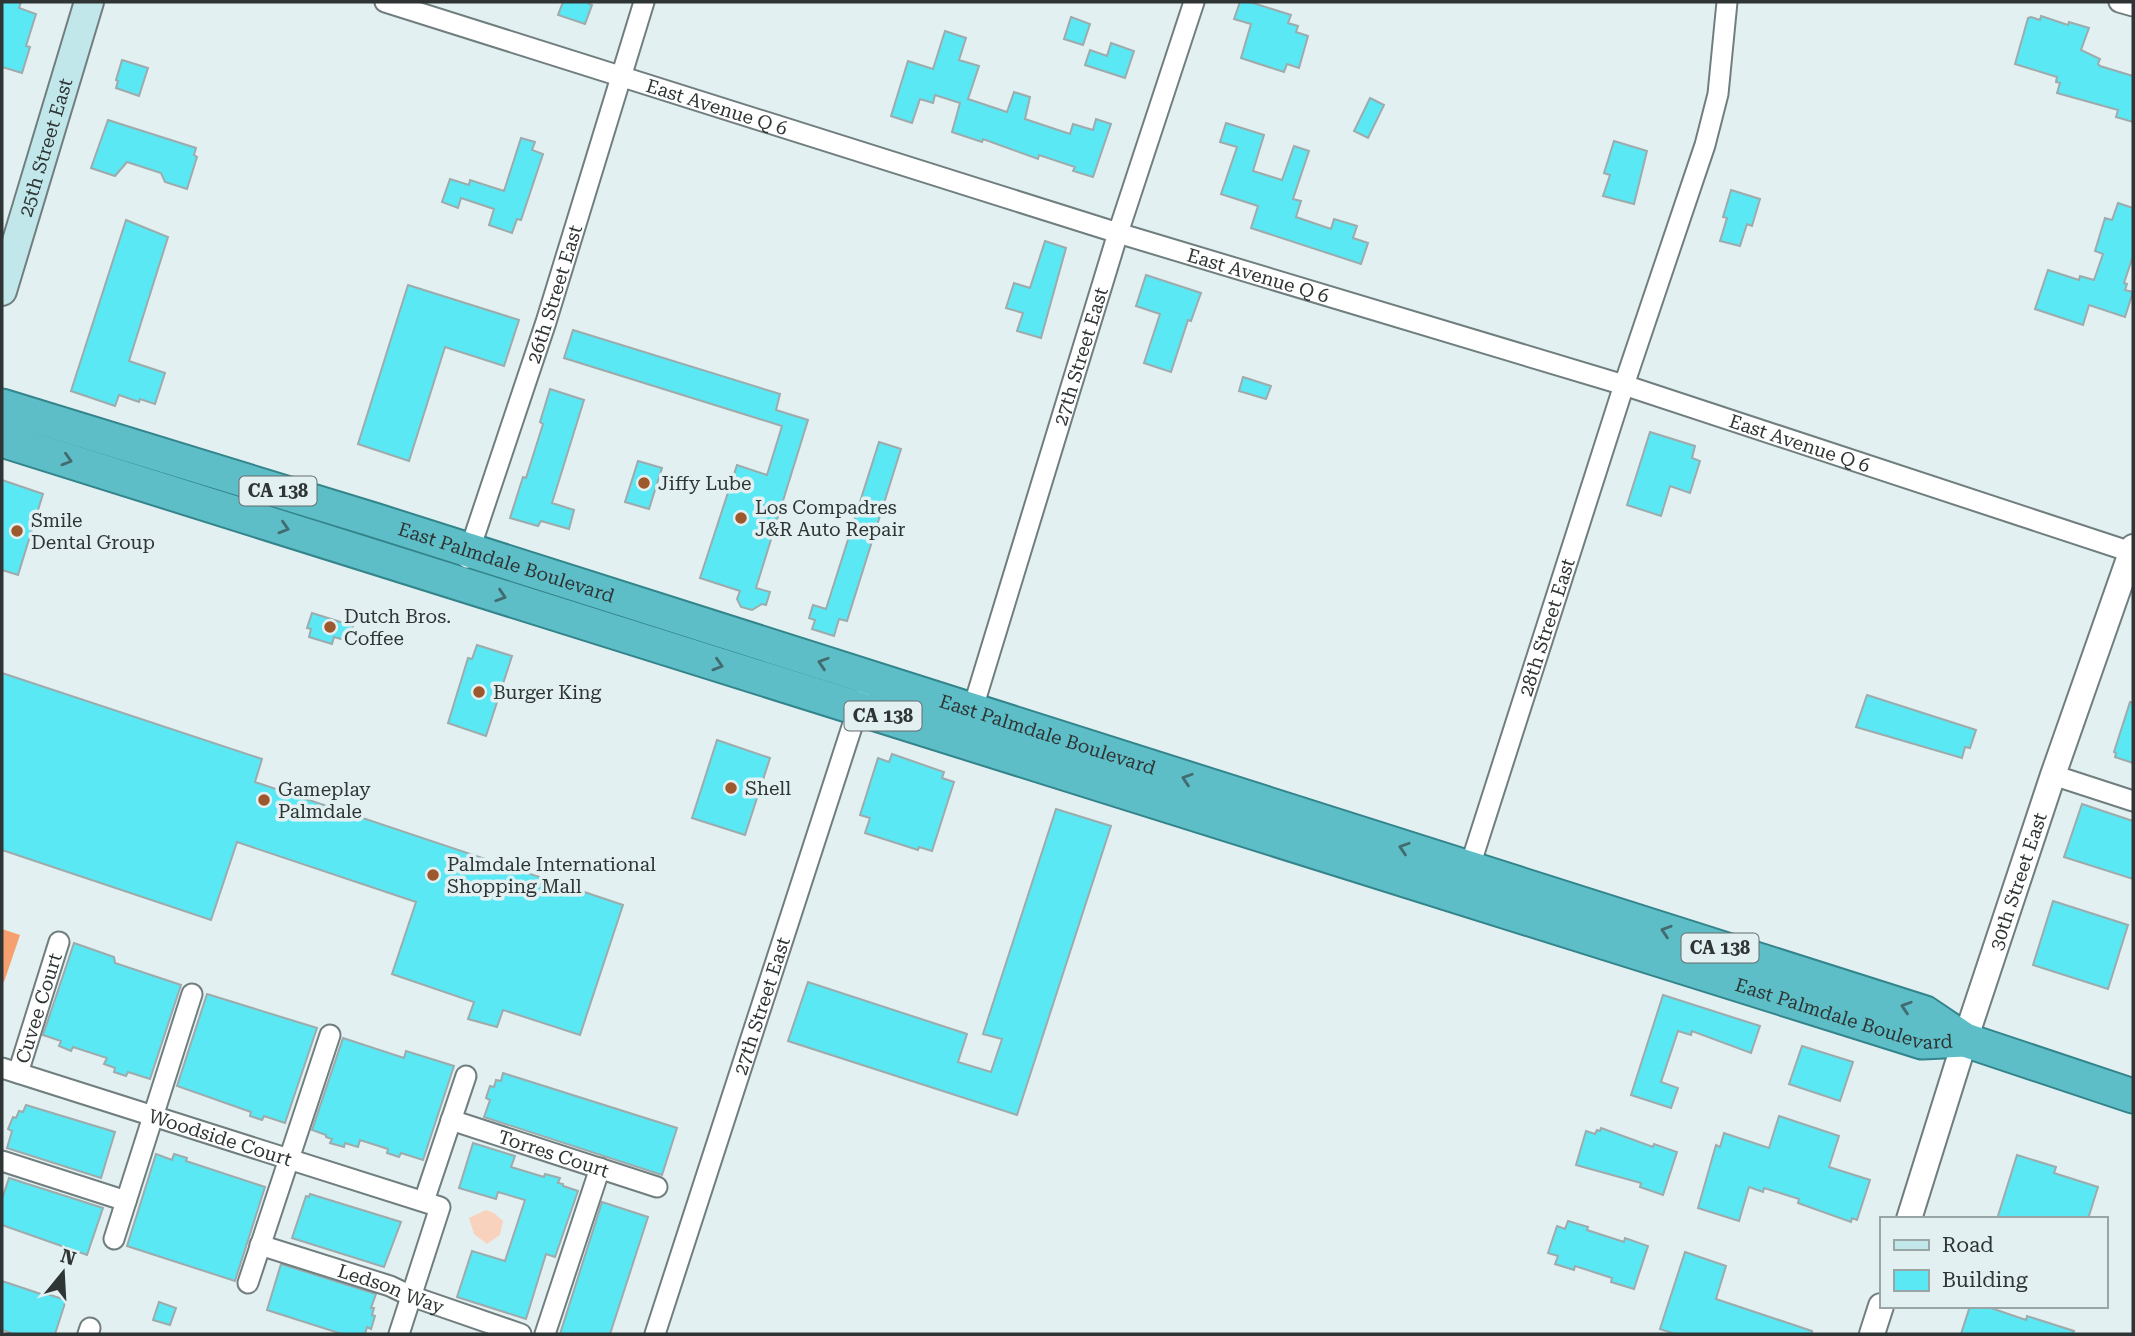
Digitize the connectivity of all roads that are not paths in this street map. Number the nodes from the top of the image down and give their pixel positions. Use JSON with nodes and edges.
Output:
{"nodes":[{"id":1,"x":89,"y":2,"type":"edge"},
{"id":2,"x":385,"y":2,"type":"edge"},
{"id":3,"x":644,"y":2,"type":"edge"},
{"id":4,"x":1194,"y":2,"type":"edge"},
{"id":5,"x":1727,"y":2,"type":"edge"},
{"id":6,"x":2119,"y":2,"type":"edge"},
{"id":7,"x":2133,"y":6,"type":"edge"},
{"id":8,"x":620,"y":78,"type":"junction"},
{"id":9,"x":1118,"y":233,"type":"junction"},
{"id":10,"x":2,"y":291,"type":"edge"},
{"id":11,"x":1624,"y":385,"type":"junction"},
{"id":12,"x":2,"y":406,"type":"edge"},
{"id":13,"x":2,"y":440,"type":"edge"},
{"id":14,"x":2132,"y":550,"type":"edge"},
{"id":15,"x":469,"y":551,"type":"junction"},
{"id":16,"x":459,"y":583,"type":"junction"},
{"id":17,"x":864,"y":693,"type":"junction"},
{"id":18,"x":972,"y":711,"type":"junction"},
{"id":19,"x":2053,"y":775,"type":"junction"},
{"id":20,"x":2133,"y":801,"type":"edge"},
{"id":21,"x":1469,"y":869,"type":"junction"},
{"id":22,"x":60,"y":942,"type":"dead end"},
{"id":23,"x":192,"y":994,"type":"dead end"},
{"id":24,"x":330,"y":1035,"type":"dead end"},
{"id":25,"x":1965,"y":1040,"type":"junction"},
{"id":26,"x":10,"y":1070,"type":"edge"},
{"id":27,"x":466,"y":1076,"type":"dead end"},
{"id":28,"x":2133,"y":1096,"type":"edge"},
{"id":29,"x":153,"y":1116,"type":"junction"},
{"id":30,"x":451,"y":1120,"type":"junction"},
{"id":31,"x":290,"y":1159,"type":"junction"},
{"id":32,"x":2,"y":1161,"type":"edge"},
{"id":33,"x":600,"y":1168,"type":"junction"},
{"id":34,"x":657,"y":1187,"type":"dead end"},
{"id":35,"x":126,"y":1201,"type":"junction"},
{"id":36,"x":432,"y":1204,"type":"junction"},
{"id":37,"x":1910,"y":1217,"type":"edge"},
{"id":38,"x":114,"y":1239,"type":"dead end"},
{"id":39,"x":260,"y":1245,"type":"junction"},
{"id":40,"x":248,"y":1283,"type":"dead end"},
{"id":41,"x":411,"y":1296,"type":"junction"},
{"id":42,"x":1880,"y":1308,"type":"edge"},
{"id":43,"x":399,"y":1334,"type":"edge"},
{"id":44,"x":522,"y":1334,"type":"edge"},
{"id":45,"x":545,"y":1334,"type":"edge"},
{"id":46,"x":655,"y":1334,"type":"edge"},
{"id":47,"x":1872,"y":1334,"type":"edge"}],
"edges":[{"from":1,"to":10,"type":"main road","name":"25th Street East"},
{"from":2,"to":8,"type":"street","name":"East Avenue Q 6"},
{"from":3,"to":8,"type":"street","name":"26th Street East"},
{"from":4,"to":9,"type":"street","name":"27th Street East"},
{"from":5,"to":11,"type":"street","name":"28th Street East"},
{"from":6,"to":7,"type":"street"},
{"from":8,"to":9,"type":"street","name":"East Avenue Q 6"},
{"from":8,"to":15,"type":"street","name":"26th Street East"},
{"from":9,"to":11,"type":"street","name":"East Avenue Q 6"},
{"from":9,"to":18,"type":"street","name":"27th Street East"},
{"from":11,"to":14,"type":"street","name":"East Avenue Q 6"},
{"from":11,"to":21,"type":"street","name":"28th Street East"},
{"from":12,"to":15,"type":"highway","name":"East Palmdale Boulevard","number":"CA 138"},
{"from":13,"to":16,"type":"highway","name":"East Palmdale Boulevard","number":"CA 138","one_way":true},
{"from":14,"to":19,"type":"street","name":"30th Street East"},
{"from":15,"to":16,"type":"street","name":"26th Street East"},
{"from":17,"to":15,"type":"highway","name":"East Palmdale Boulevard","number":"CA 138","one_way":true},
{"from":16,"to":17,"type":"highway","name":"East Palmdale Boulevard","number":"CA 138","one_way":true},
{"from":17,"to":18,"type":"highway","name":"East Palmdale Boulevard","number":"CA 138"},
{"from":17,"to":25,"type":"highway","name":"East Palmdale Boulevard","number":"CA 138"},
{"from":17,"to":46,"type":"street","name":"27th Street East"},
{"from":21,"to":18,"type":"highway","name":"East Palmdale Boulevard","number":"CA 138","one_way":true},
{"from":19,"to":20,"type":"street"},
{"from":19,"to":25,"type":"street","name":"30th Street East"},
{"from":25,"to":21,"type":"highway","name":"East Palmdale Boulevard","number":"CA 138","one_way":true},
{"from":22,"to":26,"type":"street","name":"Cuvee Court"},
{"from":23,"to":29,"type":"street"},
{"from":24,"to":31,"type":"street"},
{"from":25,"to":28,"type":"highway","name":"East Palmdale Boulevard","number":"CA 138"},
{"from":25,"to":37,"type":"street","name":"30th Street East"},
{"from":26,"to":29,"type":"street","name":"Woodside Court"},
{"from":27,"to":30,"type":"street"},
{"from":29,"to":31,"type":"street","name":"Woodside Court"},
{"from":29,"to":35,"type":"street"},
{"from":30,"to":33,"type":"street","name":"Torres Court"},
{"from":30,"to":36,"type":"street"},
{"from":31,"to":36,"type":"street","name":"Woodside Court"},
{"from":31,"to":39,"type":"street"},
{"from":32,"to":35,"type":"street"},
{"from":33,"to":34,"type":"street","name":"Torres Court"},
{"from":33,"to":45,"type":"street"},
{"from":35,"to":38,"type":"street"},
{"from":36,"to":41,"type":"street"},
{"from":39,"to":40,"type":"street"},
{"from":39,"to":41,"type":"street","name":"Ledson Way"},
{"from":41,"to":43,"type":"street"},
{"from":41,"to":44,"type":"street","name":"Ledson Way"},
{"from":42,"to":47,"type":"street"}]}
